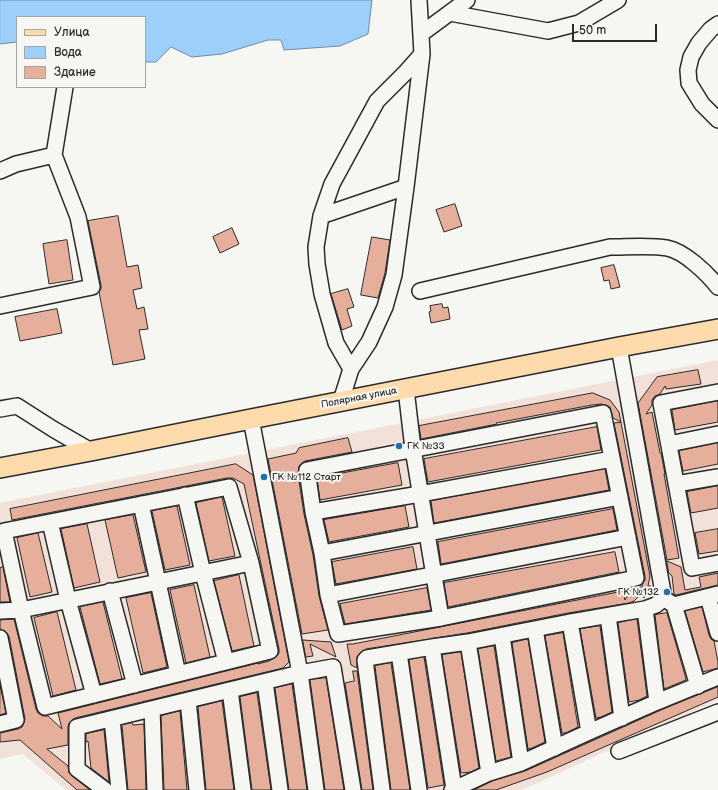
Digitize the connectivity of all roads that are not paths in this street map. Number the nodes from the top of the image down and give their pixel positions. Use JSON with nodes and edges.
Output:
{"nodes":[{"id":1,"x":419,"y":0,"type":"edge"},
{"id":2,"x":467,"y":0,"type":"edge"},
{"id":3,"x":618,"y":0,"type":"edge"},
{"id":4,"x":450,"y":13,"type":"junction"},
{"id":5,"x":718,"y":24,"type":"edge"},
{"id":6,"x":421,"y":34,"type":"junction"},
{"id":7,"x":422,"y":54,"type":"junction"},
{"id":8,"x":66,"y":88,"type":"edge"},
{"id":9,"x":718,"y":120,"type":"edge"},
{"id":10,"x":54,"y":155,"type":"junction"},
{"id":11,"x":0,"y":171,"type":"edge"},
{"id":12,"x":406,"y":187,"type":"junction"},
{"id":13,"x":321,"y":216,"type":"junction"},
{"id":14,"x":718,"y":287,"type":"edge"},
{"id":15,"x":420,"y":291,"type":"dead end"},
{"id":16,"x":0,"y":306,"type":"edge"},
{"id":17,"x":718,"y":329,"type":"edge"},
{"id":18,"x":619,"y":347,"type":"junction"},
{"id":19,"x":351,"y":369,"type":"junction"},
{"id":20,"x":406,"y":389,"type":"junction"},
{"id":21,"x":718,"y":392,"type":"edge"},
{"id":22,"x":341,"y":401,"type":"junction"},
{"id":23,"x":0,"y":409,"type":"edge"},
{"id":24,"x":251,"y":418,"type":"junction"},
{"id":25,"x":718,"y":434,"type":"edge"},
{"id":26,"x":669,"y":444,"type":"junction"},
{"id":27,"x":413,"y":449,"type":"junction"},
{"id":28,"x":92,"y":451,"type":"junction"},
{"id":29,"x":612,"y":459,"type":"junction"},
{"id":30,"x":0,"y":468,"type":"edge"},
{"id":31,"x":718,"y":477,"type":"edge"},
{"id":32,"x":676,"y":484,"type":"junction"},
{"id":33,"x":420,"y":494,"type":"junction"},
{"id":34,"x":185,"y":495,"type":"junction"},
{"id":35,"x":620,"y":497,"type":"junction"},
{"id":36,"x":141,"y":504,"type":"junction"},
{"id":37,"x":313,"y":512,"type":"junction"},
{"id":38,"x":50,"y":522,"type":"junction"},
{"id":39,"x":427,"y":534,"type":"junction"},
{"id":40,"x":628,"y":537,"type":"junction"},
{"id":41,"x":322,"y":553,"type":"junction"},
{"id":42,"x":251,"y":563,"type":"junction"},
{"id":43,"x":718,"y":563,"type":"edge"},
{"id":44,"x":203,"y":573,"type":"junction"},
{"id":45,"x":433,"y":574,"type":"junction"},
{"id":46,"x":158,"y":582,"type":"junction"},
{"id":47,"x":110,"y":591,"type":"junction"},
{"id":48,"x":328,"y":595,"type":"junction"},
{"id":49,"x":713,"y":596,"type":"edge"},
{"id":50,"x":68,"y":600,"type":"junction"},
{"id":51,"x":669,"y":602,"type":"junction"},
{"id":52,"x":645,"y":609,"type":"junction"},
{"id":53,"x":21,"y":610,"type":"junction"},
{"id":54,"x":0,"y":611,"type":"edge"},
{"id":55,"x":608,"y":616,"type":"junction"},
{"id":56,"x":440,"y":618,"type":"junction"},
{"id":57,"x":570,"y":622,"type":"junction"},
{"id":58,"x":535,"y":629,"type":"junction"},
{"id":59,"x":718,"y":633,"type":"edge"},
{"id":60,"x":502,"y":636,"type":"junction"},
{"id":61,"x":0,"y":638,"type":"edge"},
{"id":62,"x":468,"y":642,"type":"junction"},
{"id":63,"x":432,"y":647,"type":"junction"},
{"id":64,"x":399,"y":653,"type":"junction"},
{"id":65,"x":226,"y":662,"type":"junction"},
{"id":66,"x":300,"y":673,"type":"junction"},
{"id":67,"x":178,"y":674,"type":"junction"},
{"id":68,"x":718,"y":677,"type":"edge"},
{"id":69,"x":264,"y":682,"type":"junction"},
{"id":70,"x":135,"y":685,"type":"junction"},
{"id":71,"x":698,"y":686,"type":"junction"},
{"id":72,"x":230,"y":690,"type":"junction"},
{"id":73,"x":94,"y":695,"type":"junction"},
{"id":74,"x":188,"y":700,"type":"junction"},
{"id":75,"x":658,"y":702,"type":"junction"},
{"id":76,"x":152,"y":709,"type":"junction"},
{"id":77,"x":718,"y":712,"type":"edge"},
{"id":78,"x":622,"y":718,"type":"junction"},
{"id":79,"x":112,"y":719,"type":"junction"},
{"id":80,"x":0,"y":724,"type":"edge"},
{"id":81,"x":589,"y":732,"type":"junction"},
{"id":82,"x":555,"y":748,"type":"junction"},
{"id":83,"x":619,"y":751,"type":"dead end"},
{"id":84,"x":521,"y":763,"type":"junction"},
{"id":85,"x":489,"y":774,"type":"junction"},
{"id":86,"x":105,"y":790,"type":"edge"},
{"id":87,"x":119,"y":790,"type":"edge"},
{"id":88,"x":155,"y":790,"type":"edge"},
{"id":89,"x":197,"y":790,"type":"edge"},
{"id":90,"x":243,"y":790,"type":"edge"},
{"id":91,"x":280,"y":790,"type":"edge"},
{"id":92,"x":316,"y":790,"type":"edge"},
{"id":93,"x":353,"y":790,"type":"edge"},
{"id":94,"x":382,"y":790,"type":"edge"},
{"id":95,"x":420,"y":790,"type":"edge"},
{"id":96,"x":453,"y":790,"type":"edge"}],
"edges":[{"from":1,"to":6,"type":"lane"},
{"from":2,"to":4,"type":"lane"},
{"from":3,"to":4,"type":"lane"},
{"from":4,"to":6,"type":"lane"},
{"from":5,"to":9,"type":"lane"},
{"from":6,"to":7,"type":"lane"},
{"from":7,"to":12,"type":"lane"},
{"from":7,"to":13,"type":"lane"},
{"from":8,"to":10,"type":"lane"},
{"from":10,"to":11,"type":"lane"},
{"from":10,"to":16,"type":"lane"},
{"from":12,"to":13,"type":"lane"},
{"from":12,"to":19,"type":"lane"},
{"from":13,"to":19,"type":"lane"},
{"from":14,"to":15,"type":"lane"},
{"from":17,"to":18,"type":"main road","name":"Полярная улица"},
{"from":18,"to":20,"type":"main road","name":"Полярная улица"},
{"from":18,"to":51,"type":"lane"},
{"from":19,"to":22,"type":"lane"},
{"from":20,"to":22,"type":"main road","name":"Полярная улица"},
{"from":20,"to":27,"type":"lane"},
{"from":21,"to":26,"type":"lane"},
{"from":22,"to":24,"type":"main road","name":"Полярная улица"},
{"from":23,"to":28,"type":"lane"},
{"from":24,"to":28,"type":"main road","name":"Полярная улица"},
{"from":24,"to":66,"type":"lane"},
{"from":25,"to":26,"type":"lane"},
{"from":26,"to":32,"type":"lane"},
{"from":27,"to":29,"type":"lane"},
{"from":27,"to":33,"type":"lane"},
{"from":27,"to":37,"type":"lane"},
{"from":28,"to":30,"type":"main road","name":"Полярная улица"},
{"from":29,"to":33,"type":"lane"},
{"from":29,"to":35,"type":"lane"},
{"from":31,"to":32,"type":"lane"},
{"from":32,"to":43,"type":"lane"},
{"from":33,"to":37,"type":"lane"},
{"from":33,"to":39,"type":"lane"},
{"from":34,"to":36,"type":"lane"},
{"from":34,"to":42,"type":"lane"},
{"from":34,"to":44,"type":"lane"},
{"from":35,"to":39,"type":"lane"},
{"from":35,"to":40,"type":"lane"},
{"from":36,"to":38,"type":"lane"},
{"from":36,"to":46,"type":"lane"},
{"from":37,"to":41,"type":"lane"},
{"from":38,"to":50,"type":"lane"},
{"from":38,"to":53,"type":"lane"},
{"from":39,"to":41,"type":"lane"},
{"from":39,"to":45,"type":"lane"},
{"from":40,"to":45,"type":"lane"},
{"from":40,"to":56,"type":"lane"},
{"from":41,"to":48,"type":"lane"},
{"from":42,"to":44,"type":"lane"},
{"from":42,"to":65,"type":"lane"},
{"from":44,"to":46,"type":"lane"},
{"from":44,"to":65,"type":"lane"},
{"from":45,"to":48,"type":"lane"},
{"from":45,"to":56,"type":"lane"},
{"from":46,"to":47,"type":"lane"},
{"from":46,"to":67,"type":"lane"},
{"from":47,"to":50,"type":"lane"},
{"from":47,"to":70,"type":"lane"},
{"from":48,"to":56,"type":"lane"},
{"from":49,"to":51,"type":"lane"},
{"from":49,"to":59,"type":"lane"},
{"from":50,"to":53,"type":"lane"},
{"from":50,"to":73,"type":"lane"},
{"from":51,"to":52,"type":"lane"},
{"from":51,"to":71,"type":"lane"},
{"from":52,"to":55,"type":"lane"},
{"from":52,"to":75,"type":"lane"},
{"from":53,"to":54,"type":"lane"},
{"from":53,"to":73,"type":"lane"},
{"from":55,"to":57,"type":"lane"},
{"from":55,"to":78,"type":"lane"},
{"from":57,"to":58,"type":"lane"},
{"from":57,"to":81,"type":"lane"},
{"from":58,"to":60,"type":"lane"},
{"from":58,"to":82,"type":"lane"},
{"from":60,"to":62,"type":"lane"},
{"from":60,"to":84,"type":"lane"},
{"from":61,"to":80,"type":"lane"},
{"from":62,"to":63,"type":"lane"},
{"from":62,"to":85,"type":"lane"},
{"from":63,"to":64,"type":"lane"},
{"from":63,"to":96,"type":"lane"},
{"from":64,"to":94,"type":"lane"},
{"from":64,"to":95,"type":"lane"},
{"from":65,"to":67,"type":"lane"},
{"from":66,"to":69,"type":"lane"},
{"from":66,"to":92,"type":"lane"},
{"from":66,"to":93,"type":"lane"},
{"from":67,"to":70,"type":"lane"},
{"from":68,"to":71,"type":"lane"},
{"from":69,"to":72,"type":"lane"},
{"from":69,"to":91,"type":"lane"},
{"from":70,"to":73,"type":"lane"},
{"from":71,"to":75,"type":"lane"},
{"from":72,"to":74,"type":"lane"},
{"from":72,"to":90,"type":"lane"},
{"from":74,"to":76,"type":"lane"},
{"from":74,"to":89,"type":"lane"},
{"from":75,"to":78,"type":"lane"},
{"from":76,"to":79,"type":"lane"},
{"from":76,"to":88,"type":"lane"},
{"from":77,"to":83,"type":"lane"},
{"from":78,"to":81,"type":"lane"},
{"from":79,"to":86,"type":"lane"},
{"from":79,"to":87,"type":"lane"},
{"from":81,"to":82,"type":"lane"},
{"from":82,"to":84,"type":"lane"},
{"from":84,"to":85,"type":"lane"},
{"from":85,"to":96,"type":"lane"}]}
